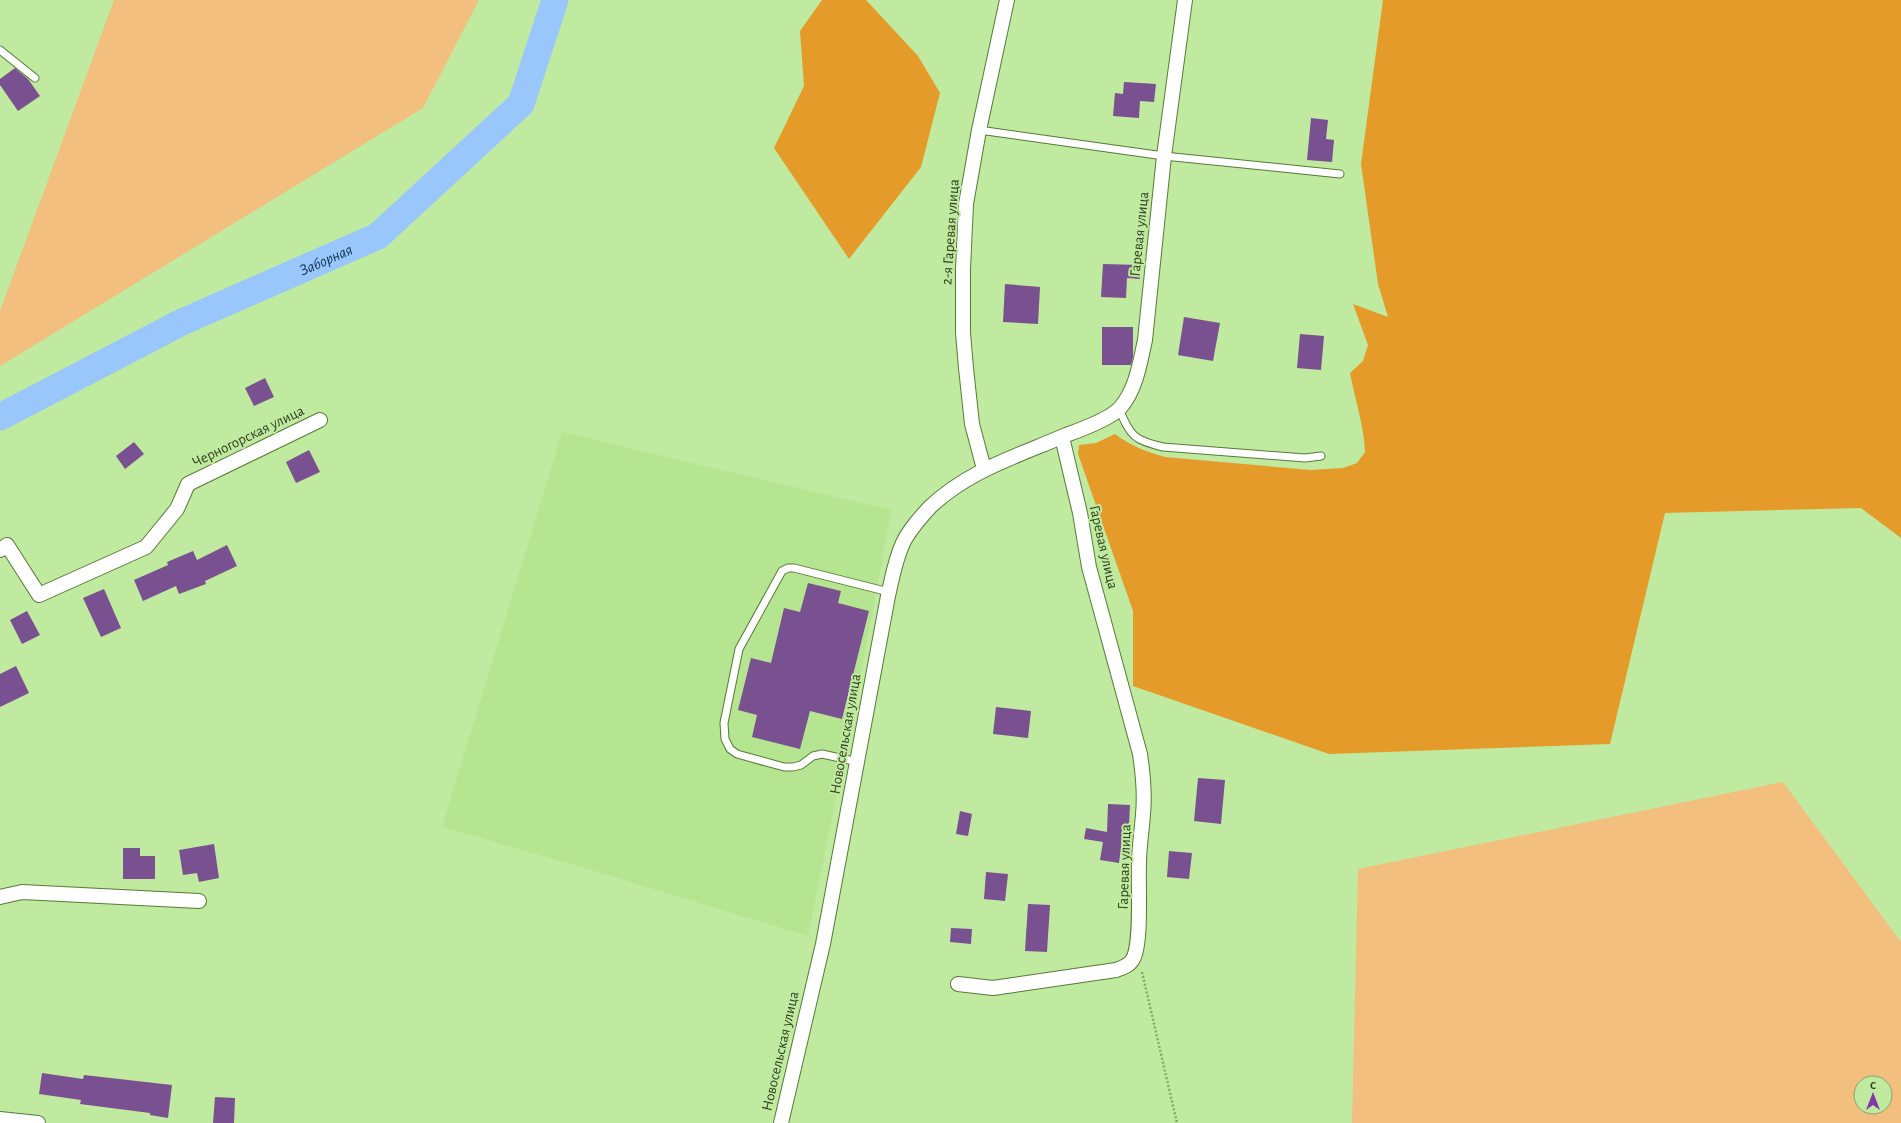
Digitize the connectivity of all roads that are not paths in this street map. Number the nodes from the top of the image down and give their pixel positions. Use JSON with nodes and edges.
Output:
{"nodes":[{"id":1,"x":1007,"y":0,"type":"edge"},
{"id":2,"x":1185,"y":0,"type":"edge"},
{"id":3,"x":0,"y":50,"type":"edge"},
{"id":4,"x":35,"y":78,"type":"dead end"},
{"id":5,"x":979,"y":130,"type":"junction"},
{"id":6,"x":1164,"y":156,"type":"junction"},
{"id":7,"x":1340,"y":174,"type":"dead end"},
{"id":8,"x":1119,"y":409,"type":"junction"},
{"id":9,"x":320,"y":420,"type":"dead end"},
{"id":10,"x":1062,"y":437,"type":"junction"},
{"id":11,"x":1321,"y":456,"type":"dead end"},
{"id":12,"x":984,"y":469,"type":"junction"},
{"id":13,"x":0,"y":550,"type":"edge"},
{"id":14,"x":889,"y":592,"type":"junction"},
{"id":15,"x":858,"y":762,"type":"junction"},
{"id":16,"x":0,"y":897,"type":"edge"},
{"id":17,"x":199,"y":901,"type":"dead end"},
{"id":18,"x":958,"y":984,"type":"dead end"},
{"id":19,"x":0,"y":1119,"type":"edge"},
{"id":20,"x":38,"y":1123,"type":"edge"},
{"id":21,"x":781,"y":1123,"type":"edge"}],
"edges":[{"from":1,"to":5,"type":"street","name":"2-я Гаревая улица"},
{"from":2,"to":6,"type":"street","name":"Гаревая улица"},
{"from":3,"to":4,"type":"lane"},
{"from":5,"to":6,"type":"lane"},
{"from":5,"to":12,"type":"street","name":"2-я Гаревая улица"},
{"from":6,"to":7,"type":"lane"},
{"from":6,"to":8,"type":"street","name":"Гаревая улица"},
{"from":8,"to":10,"type":"street","name":"Гаревая улица"},
{"from":8,"to":11,"type":"lane"},
{"from":9,"to":13,"type":"street","name":"Черногорская улица"},
{"from":10,"to":12,"type":"street","name":"Новосельская улица"},
{"from":10,"to":18,"type":"street","name":"Гаревая улица"},
{"from":12,"to":14,"type":"street","name":"Новосельская улица"},
{"from":14,"to":15,"type":"street","name":"Новосельская улица"},
{"from":14,"to":15,"type":"lane"},
{"from":15,"to":21,"type":"street","name":"Новосельская улица"},
{"from":16,"to":17,"type":"street"},
{"from":19,"to":20,"type":"street"}]}
